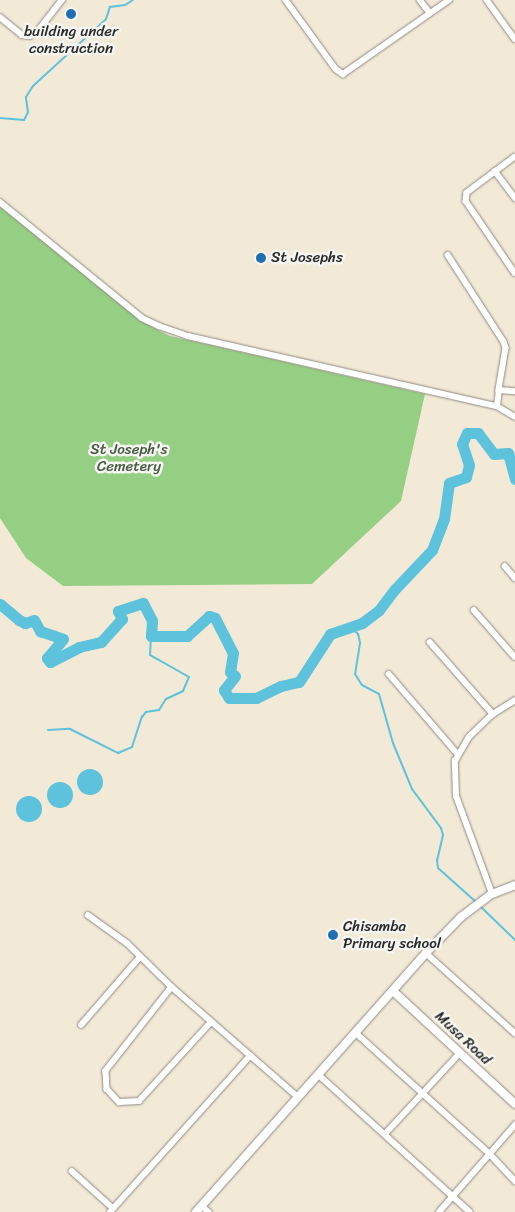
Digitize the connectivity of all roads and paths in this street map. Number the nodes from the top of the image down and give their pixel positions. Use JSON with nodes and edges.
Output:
{"nodes":[{"id":1,"x":62,"y":0,"type":"edge"},
{"id":2,"x":286,"y":0,"type":"edge"},
{"id":3,"x":420,"y":0,"type":"edge"},
{"id":4,"x":449,"y":0,"type":"edge"},
{"id":5,"x":487,"y":0,"type":"edge"},
{"id":6,"x":430,"y":13,"type":"junction"},
{"id":7,"x":0,"y":17,"type":"edge"},
{"id":8,"x":514,"y":37,"type":"edge"},
{"id":9,"x":515,"y":157,"type":"edge"},
{"id":10,"x":495,"y":171,"type":"junction"},
{"id":11,"x":515,"y":198,"type":"edge"},
{"id":12,"x":0,"y":202,"type":"edge"},
{"id":13,"x":448,"y":255,"type":"dead end"},
{"id":14,"x":515,"y":273,"type":"edge"},
{"id":15,"x":499,"y":390,"type":"junction"},
{"id":16,"x":515,"y":391,"type":"edge"},
{"id":17,"x":497,"y":406,"type":"junction"},
{"id":18,"x":515,"y":417,"type":"edge"},
{"id":19,"x":505,"y":566,"type":"dead end"},
{"id":20,"x":515,"y":578,"type":"edge"},
{"id":21,"x":474,"y":610,"type":"dead end"},
{"id":22,"x":430,"y":642,"type":"dead end"},
{"id":23,"x":515,"y":656,"type":"edge"},
{"id":24,"x":389,"y":674,"type":"dead end"},
{"id":25,"x":515,"y":700,"type":"edge"},
{"id":26,"x":493,"y":714,"type":"junction"},
{"id":27,"x":458,"y":753,"type":"junction"},
{"id":28,"x":515,"y":885,"type":"edge"},
{"id":29,"x":492,"y":894,"type":"junction"},
{"id":30,"x":88,"y":915,"type":"dead end"},
{"id":31,"x":426,"y":953,"type":"junction"},
{"id":32,"x":140,"y":957,"type":"junction"},
{"id":33,"x":172,"y":988,"type":"junction"},
{"id":34,"x":393,"y":991,"type":"junction"},
{"id":35,"x":211,"y":1022,"type":"junction"},
{"id":36,"x":81,"y":1025,"type":"dead end"},
{"id":37,"x":356,"y":1032,"type":"junction"},
{"id":38,"x":515,"y":1033,"type":"edge"},
{"id":39,"x":459,"y":1054,"type":"junction"},
{"id":40,"x":250,"y":1056,"type":"junction"},
{"id":41,"x":318,"y":1074,"type":"junction"},
{"id":42,"x":422,"y":1093,"type":"junction"},
{"id":43,"x":298,"y":1097,"type":"junction"},
{"id":44,"x":515,"y":1104,"type":"edge"},
{"id":45,"x":515,"y":1125,"type":"edge"},
{"id":46,"x":385,"y":1134,"type":"junction"},
{"id":47,"x":490,"y":1154,"type":"junction"},
{"id":48,"x":72,"y":1171,"type":"dead end"},
{"id":49,"x":515,"y":1181,"type":"edge"},
{"id":50,"x":454,"y":1195,"type":"junction"},
{"id":51,"x":199,"y":1209,"type":"edge"},
{"id":52,"x":112,"y":1210,"type":"edge"},
{"id":53,"x":209,"y":1212,"type":"edge"},
{"id":54,"x":439,"y":1212,"type":"edge"},
{"id":55,"x":470,"y":1212,"type":"edge"}],
"edges":[{"from":1,"to":7,"type":"street"},
{"from":2,"to":6,"type":"street"},
{"from":3,"to":6,"type":"street"},
{"from":4,"to":6,"type":"street"},
{"from":5,"to":8,"type":"street"},
{"from":9,"to":10,"type":"street"},
{"from":10,"to":11,"type":"street"},
{"from":10,"to":14,"type":"street"},
{"from":12,"to":17,"type":"street"},
{"from":13,"to":15,"type":"street"},
{"from":15,"to":16,"type":"street"},
{"from":15,"to":17,"type":"street"},
{"from":17,"to":18,"type":"street"},
{"from":19,"to":20,"type":"street"},
{"from":21,"to":23,"type":"street"},
{"from":22,"to":26,"type":"street"},
{"from":24,"to":27,"type":"street"},
{"from":25,"to":26,"type":"street"},
{"from":26,"to":27,"type":"street"},
{"from":27,"to":29,"type":"street"},
{"from":28,"to":29,"type":"street"},
{"from":29,"to":31,"type":"street"},
{"from":30,"to":32,"type":"street"},
{"from":31,"to":34,"type":"street"},
{"from":31,"to":38,"type":"street"},
{"from":32,"to":33,"type":"street"},
{"from":32,"to":36,"type":"street"},
{"from":33,"to":35,"type":"street"},
{"from":33,"to":35,"type":"street"},
{"from":34,"to":37,"type":"street"},
{"from":34,"to":39,"type":"street","name":"Musa Road"},
{"from":35,"to":40,"type":"street"},
{"from":37,"to":41,"type":"street"},
{"from":37,"to":42,"type":"street"},
{"from":39,"to":42,"type":"street"},
{"from":39,"to":44,"type":"street","name":"Musa Road"},
{"from":40,"to":43,"type":"street"},
{"from":40,"to":52,"type":"street"},
{"from":41,"to":43,"type":"street"},
{"from":41,"to":46,"type":"street"},
{"from":42,"to":46,"type":"street"},
{"from":42,"to":47,"type":"street"},
{"from":43,"to":51,"type":"street"},
{"from":45,"to":47,"type":"street"},
{"from":46,"to":50,"type":"street"},
{"from":47,"to":49,"type":"street"},
{"from":47,"to":50,"type":"street"},
{"from":48,"to":52,"type":"street"},
{"from":50,"to":54,"type":"street"},
{"from":50,"to":55,"type":"street"},
{"from":51,"to":53,"type":"street"}]}
